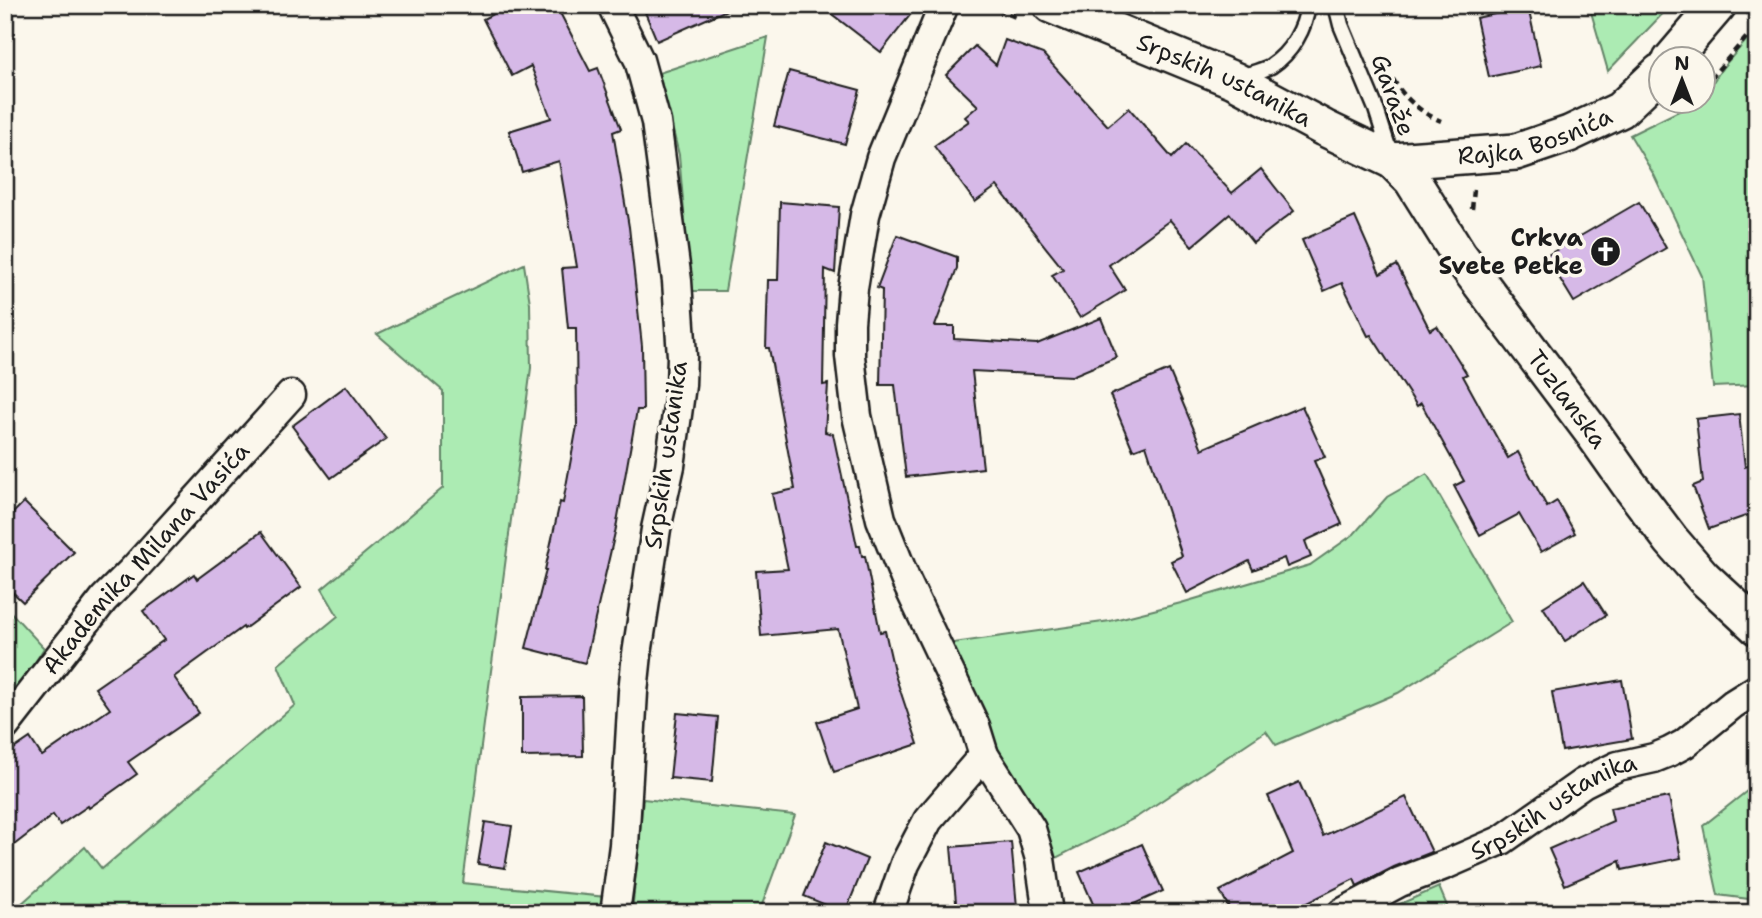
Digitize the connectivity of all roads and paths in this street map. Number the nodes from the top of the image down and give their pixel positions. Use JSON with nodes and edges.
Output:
{"nodes":[{"id":1,"x":612,"y":5,"type":"edge"},
{"id":2,"x":944,"y":5,"type":"edge"},
{"id":3,"x":986,"y":5,"type":"edge"},
{"id":4,"x":1308,"y":5,"type":"edge"},
{"id":5,"x":1335,"y":5,"type":"edge"},
{"id":6,"x":1718,"y":5,"type":"edge"},
{"id":7,"x":1037,"y":12,"type":"edge"},
{"id":8,"x":1757,"y":21,"type":"edge"},
{"id":9,"x":1683,"y":46,"type":"edge"},
{"id":10,"x":1388,"y":71,"type":"dead end"},
{"id":11,"x":1716,"y":73,"type":"edge"},
{"id":12,"x":1234,"y":80,"type":"junction"},
{"id":13,"x":1646,"y":86,"type":"edge"},
{"id":14,"x":1450,"y":123,"type":"dead end"},
{"id":15,"x":1393,"y":162,"type":"junction"},
{"id":16,"x":1474,"y":188,"type":"dead end"},
{"id":17,"x":1472,"y":220,"type":"dead end"},
{"id":18,"x":290,"y":396,"type":"dead end"},
{"id":19,"x":1757,"y":627,"type":"edge"},
{"id":20,"x":1757,"y":689,"type":"edge"},
{"id":21,"x":5,"y":726,"type":"edge"},
{"id":22,"x":984,"y":755,"type":"junction"},
{"id":23,"x":615,"y":913,"type":"edge"},
{"id":24,"x":888,"y":913,"type":"edge"},
{"id":25,"x":1048,"y":913,"type":"edge"},
{"id":26,"x":1342,"y":913,"type":"edge"}],
"edges":[{"from":1,"to":23,"type":"street","name":"Srpskih ustanika"},
{"from":2,"to":22,"type":"street"},
{"from":3,"to":7,"type":"path"},
{"from":4,"to":12,"type":"lane"},
{"from":5,"to":15,"type":"lane","name":"Garaže"},
{"from":6,"to":9,"type":"street"},
{"from":7,"to":12,"type":"street","name":"Srpskih ustanika"},
{"from":8,"to":11,"type":"path"},
{"from":10,"to":14,"type":"path"},
{"from":12,"to":15,"type":"street","name":"Srpskih ustanika"},
{"from":13,"to":15,"type":"street","name":"Rajka Bosnića"},
{"from":15,"to":19,"type":"street","name":"Tuzlanska"},
{"from":16,"to":17,"type":"path"},
{"from":18,"to":21,"type":"street","name":"Akademika Milana Vasića"},
{"from":20,"to":26,"type":"street","name":"Srpskih ustanika"},
{"from":22,"to":24,"type":"street"},
{"from":22,"to":25,"type":"street"}]}
